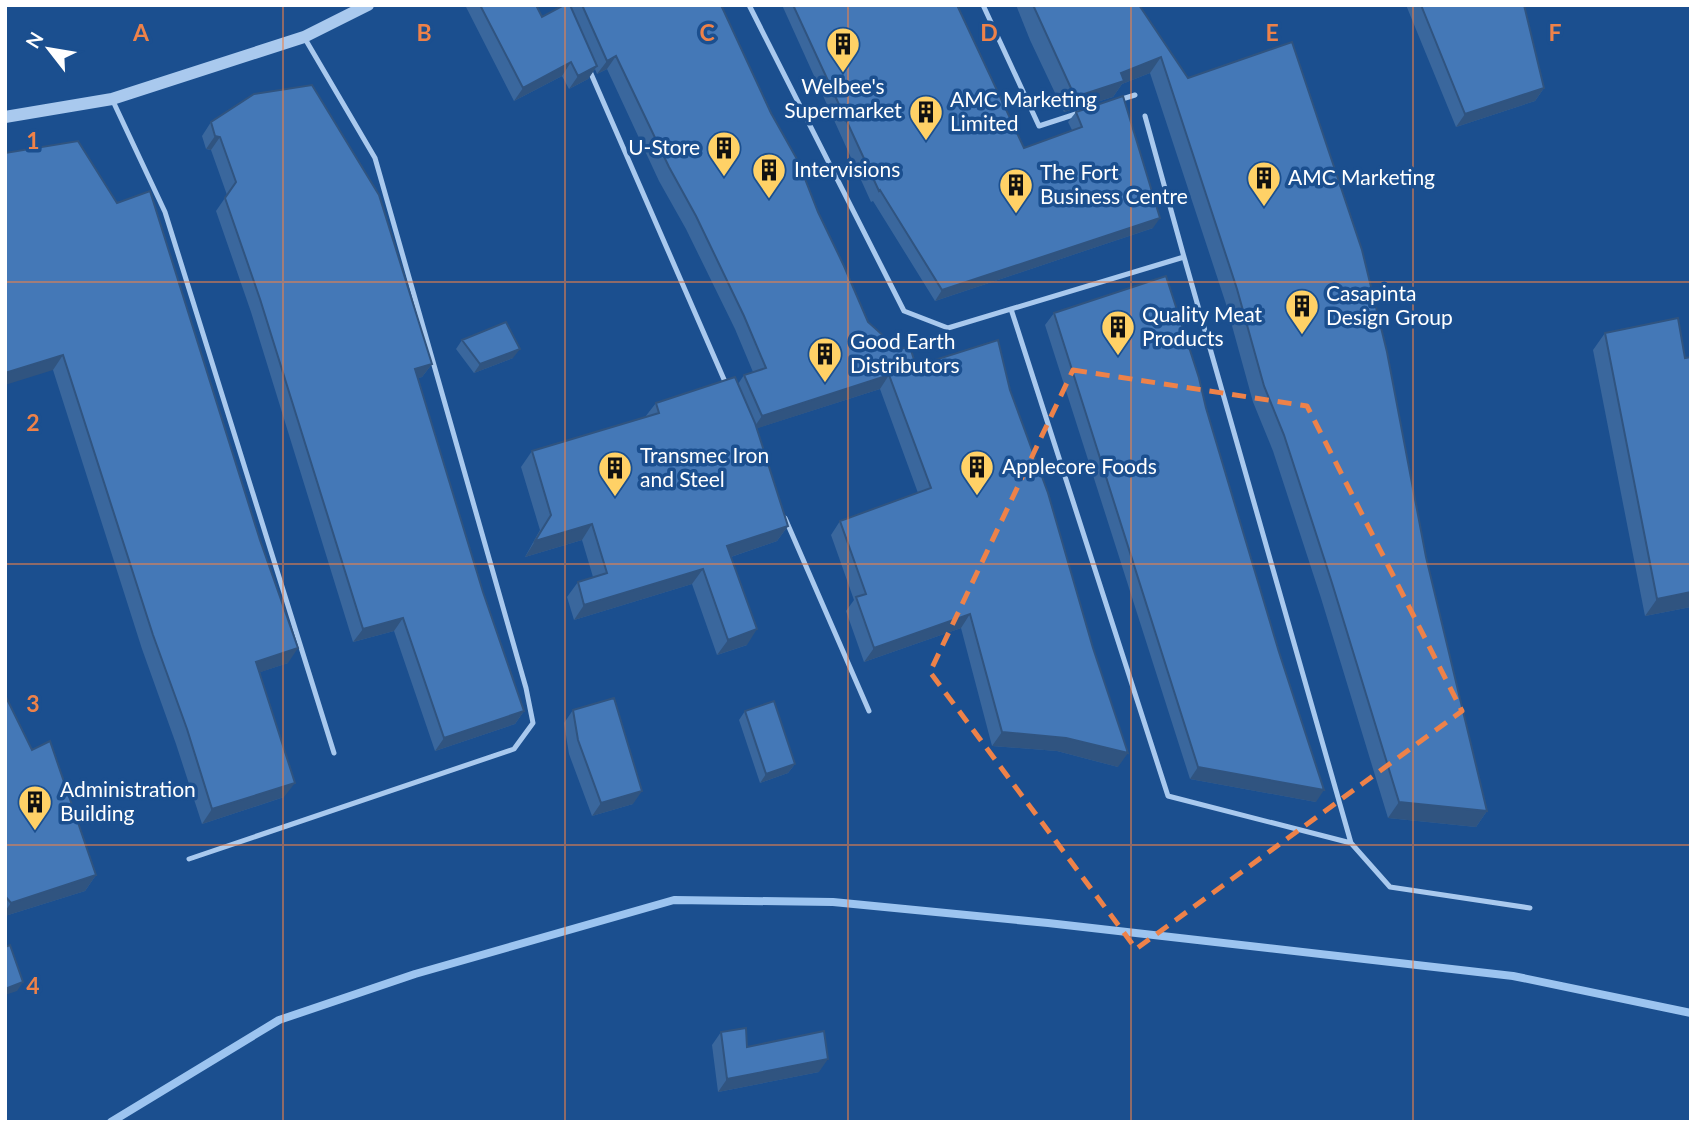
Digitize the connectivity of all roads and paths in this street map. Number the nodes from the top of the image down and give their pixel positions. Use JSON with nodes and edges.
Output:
{"nodes":[{"id":1,"x":368,"y":5,"type":"edge"},
{"id":2,"x":749,"y":5,"type":"edge"},
{"id":3,"x":983,"y":5,"type":"edge"},
{"id":4,"x":304,"y":37,"type":"junction"},
{"id":5,"x":588,"y":68,"type":"edge"},
{"id":6,"x":1135,"y":95,"type":"dead end"},
{"id":7,"x":112,"y":99,"type":"junction"},
{"id":8,"x":1111,"y":103,"type":"edge"},
{"id":9,"x":1087,"y":110,"type":"edge"},
{"id":10,"x":1145,"y":116,"type":"dead end"},
{"id":11,"x":5,"y":117,"type":"edge"},
{"id":12,"x":1184,"y":257,"type":"junction"},
{"id":13,"x":1012,"y":309,"type":"junction"},
{"id":14,"x":732,"y":396,"type":"edge"},
{"id":15,"x":781,"y":510,"type":"edge"},
{"id":16,"x":869,"y":711,"type":"dead end"},
{"id":17,"x":334,"y":754,"type":"dead end"},
{"id":18,"x":1351,"y":844,"type":"junction"},
{"id":19,"x":189,"y":859,"type":"dead end"},
{"id":20,"x":1530,"y":908,"type":"dead end"}],
"edges":[{"from":1,"to":4,"type":"street"},
{"from":2,"to":13,"type":"lane"},
{"from":3,"to":9,"type":"lane"},
{"from":4,"to":7,"type":"street"},
{"from":4,"to":19,"type":"lane"},
{"from":5,"to":14,"type":"lane"},
{"from":6,"to":8,"type":"lane"},
{"from":7,"to":11,"type":"street"},
{"from":7,"to":17,"type":"lane"},
{"from":10,"to":12,"type":"lane"},
{"from":12,"to":13,"type":"lane"},
{"from":12,"to":18,"type":"lane"},
{"from":13,"to":18,"type":"lane"},
{"from":15,"to":16,"type":"lane"},
{"from":18,"to":20,"type":"lane"}]}
